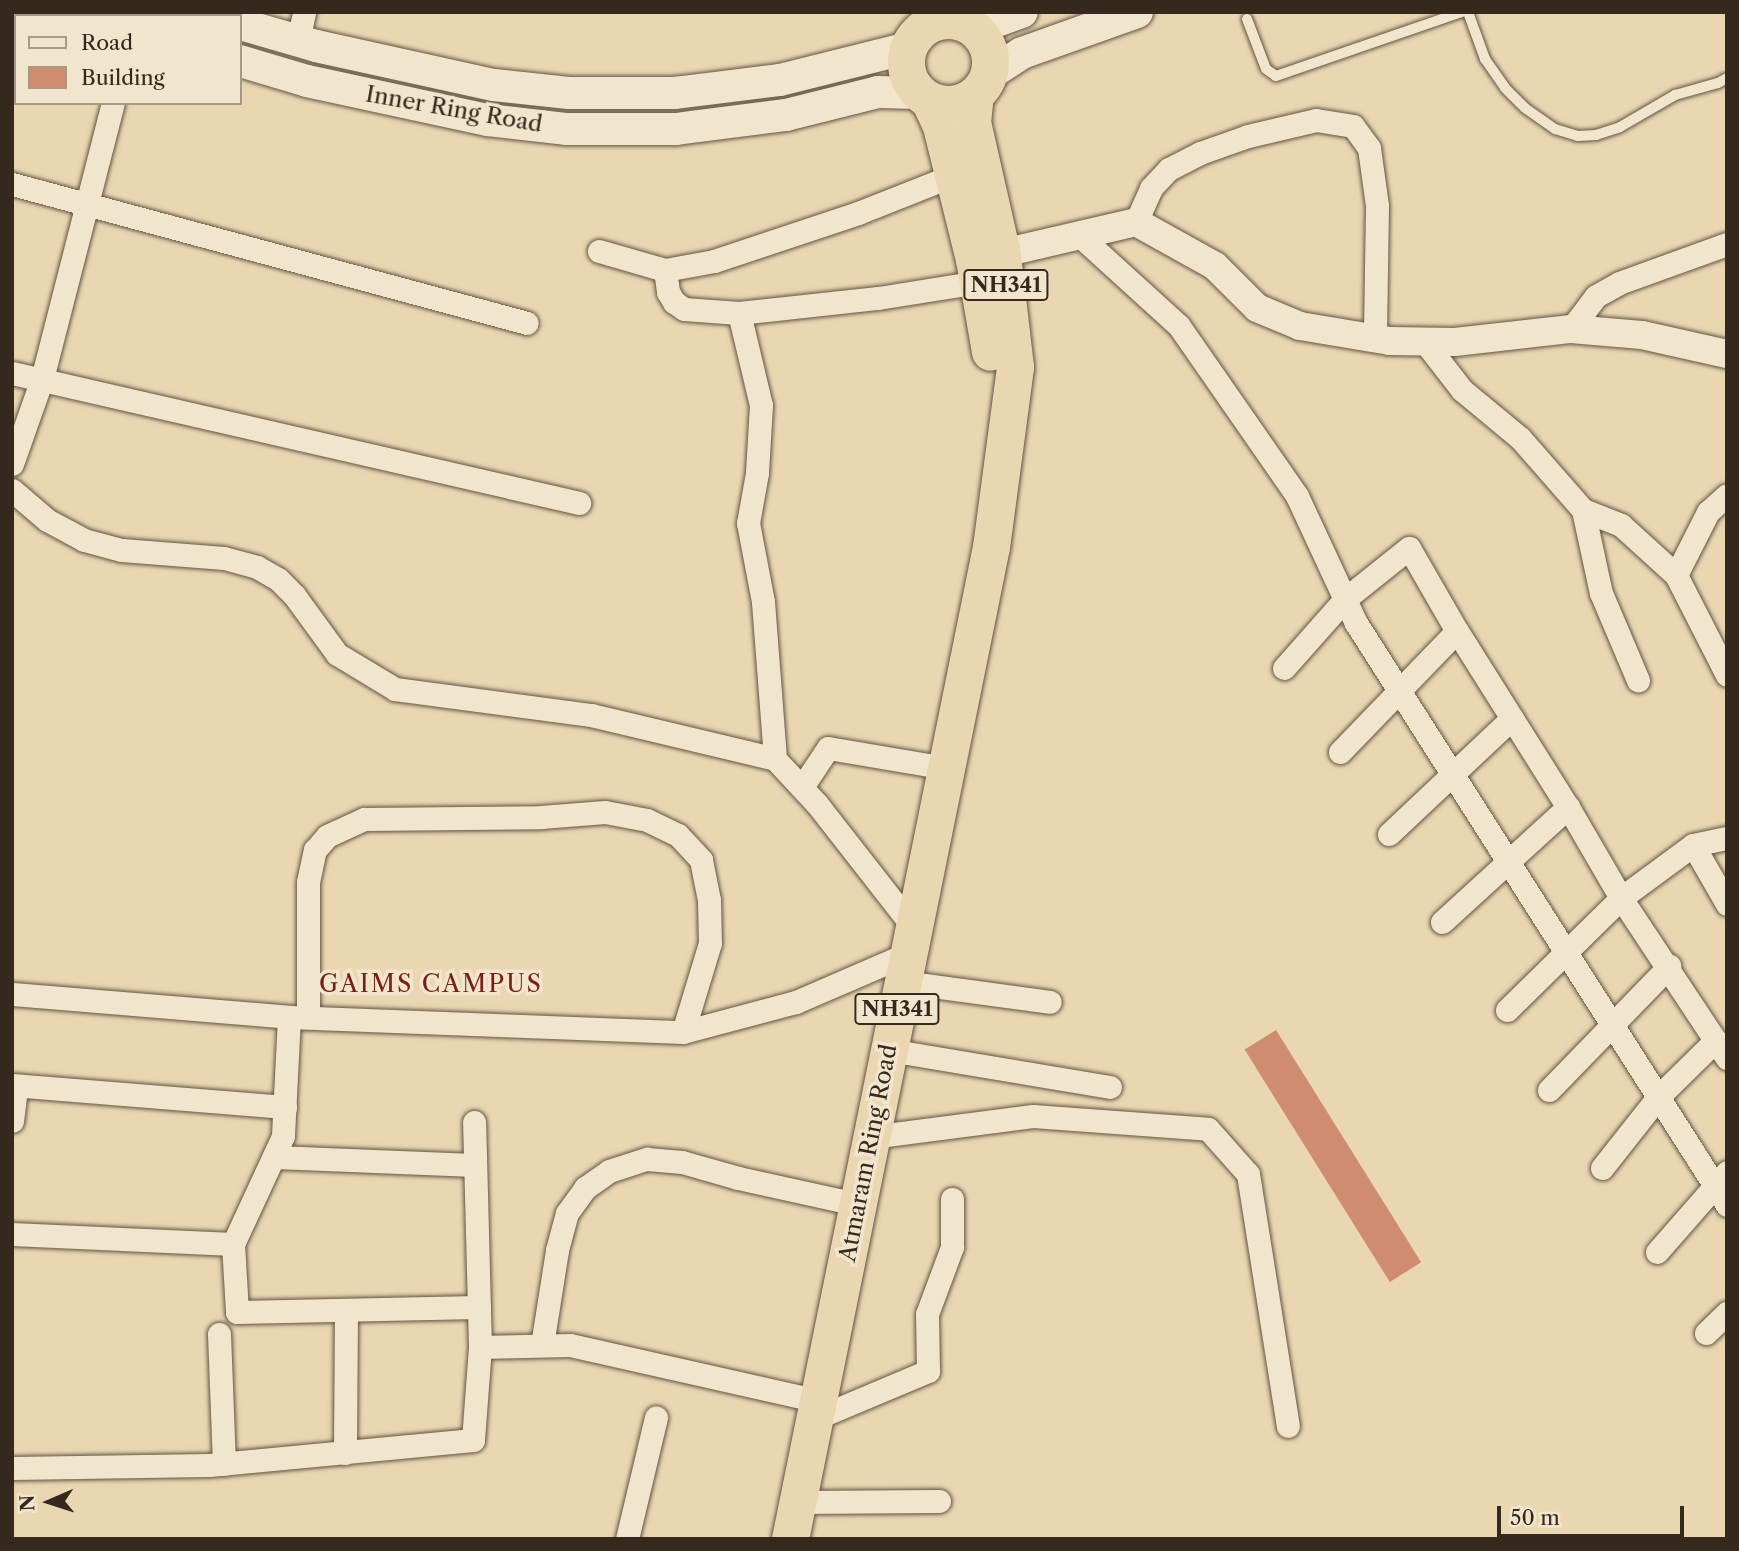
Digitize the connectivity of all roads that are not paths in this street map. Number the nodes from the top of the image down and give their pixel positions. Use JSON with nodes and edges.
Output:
{"nodes":[{"id":1,"x":1022,"y":12,"type":"edge"},
{"id":2,"x":1137,"y":12,"type":"edge"},
{"id":3,"x":1462,"y":12,"type":"edge"},
{"id":4,"x":1468,"y":12,"type":"edge"},
{"id":5,"x":959,"y":19,"type":"edge"},
{"id":6,"x":1247,"y":19,"type":"dead end"},
{"id":7,"x":242,"y":24,"type":"edge"},
{"id":8,"x":301,"y":27,"type":"edge"},
{"id":9,"x":911,"y":32,"type":"edge"},
{"id":10,"x":242,"y":62,"type":"edge"},
{"id":11,"x":1727,"y":78,"type":"edge"},
{"id":12,"x":982,"y":85,"type":"junction"},
{"id":13,"x":924,"y":96,"type":"junction"},
{"id":14,"x":112,"y":105,"type":"edge"},
{"id":15,"x":954,"y":175,"type":"junction"},
{"id":16,"x":12,"y":184,"type":"edge"},
{"id":17,"x":85,"y":203,"type":"junction"},
{"id":18,"x":1136,"y":222,"type":"junction"},
{"id":19,"x":1079,"y":235,"type":"junction"},
{"id":20,"x":1727,"y":244,"type":"edge"},
{"id":21,"x":1016,"y":250,"type":"dead end"},
{"id":22,"x":599,"y":251,"type":"dead end"},
{"id":23,"x":665,"y":270,"type":"junction"},
{"id":24,"x":978,"y":282,"type":"junction"},
{"id":25,"x":739,"y":313,"type":"junction"},
{"id":26,"x":527,"y":323,"type":"dead end"},
{"id":27,"x":1571,"y":330,"type":"junction"},
{"id":28,"x":1375,"y":338,"type":"junction"},
{"id":29,"x":1423,"y":341,"type":"junction"},
{"id":30,"x":1727,"y":354,"type":"edge"},
{"id":31,"x":12,"y":373,"type":"edge"},
{"id":32,"x":42,"y":379,"type":"junction"},
{"id":33,"x":12,"y":464,"type":"edge"},
{"id":34,"x":1000,"y":478,"type":"junction"},
{"id":35,"x":12,"y":490,"type":"edge"},
{"id":36,"x":1727,"y":495,"type":"edge"},
{"id":37,"x":579,"y":503,"type":"dead end"},
{"id":38,"x":1583,"y":510,"type":"junction"},
{"id":39,"x":1676,"y":575,"type":"junction"},
{"id":40,"x":1345,"y":599,"type":"junction"},
{"id":41,"x":1457,"y":631,"type":"junction"},
{"id":42,"x":1284,"y":668,"type":"dead end"},
{"id":43,"x":1727,"y":675,"type":"edge"},
{"id":44,"x":1638,"y":680,"type":"dead end"},
{"id":45,"x":1400,"y":691,"type":"junction"},
{"id":46,"x":1512,"y":718,"type":"junction"},
{"id":47,"x":1340,"y":752,"type":"dead end"},
{"id":48,"x":775,"y":759,"type":"junction"},
{"id":49,"x":947,"y":768,"type":"junction"},
{"id":50,"x":1454,"y":775,"type":"junction"},
{"id":51,"x":802,"y":787,"type":"junction"},
{"id":52,"x":1568,"y":807,"type":"junction"},
{"id":53,"x":1389,"y":834,"type":"dead end"},
{"id":54,"x":1727,"y":838,"type":"edge"},
{"id":55,"x":1693,"y":845,"type":"junction"},
{"id":56,"x":1507,"y":859,"type":"junction"},
{"id":57,"x":1621,"y":898,"type":"junction"},
{"id":58,"x":1727,"y":904,"type":"edge"},
{"id":59,"x":1441,"y":922,"type":"dead end"},
{"id":60,"x":1566,"y":952,"type":"junction"},
{"id":61,"x":909,"y":954,"type":"junction"},
{"id":62,"x":1669,"y":966,"type":"junction"},
{"id":63,"x":12,"y":994,"type":"edge"},
{"id":64,"x":1050,"y":1002,"type":"dead end"},
{"id":65,"x":1507,"y":1010,"type":"dead end"},
{"id":66,"x":299,"y":1017,"type":"junction"},
{"id":67,"x":1613,"y":1026,"type":"junction"},
{"id":68,"x":684,"y":1032,"type":"junction"},
{"id":69,"x":889,"y":1049,"type":"junction"},
{"id":70,"x":1721,"y":1049,"type":"edge"},
{"id":71,"x":14,"y":1086,"type":"edge"},
{"id":72,"x":1110,"y":1087,"type":"dead end"},
{"id":73,"x":1549,"y":1090,"type":"dead end"},
{"id":74,"x":1658,"y":1097,"type":"junction"},
{"id":75,"x":285,"y":1107,"type":"junction"},
{"id":76,"x":12,"y":1121,"type":"edge"},
{"id":77,"x":474,"y":1122,"type":"dead end"},
{"id":78,"x":871,"y":1137,"type":"junction"},
{"id":79,"x":274,"y":1157,"type":"junction"},
{"id":80,"x":475,"y":1165,"type":"junction"},
{"id":81,"x":1602,"y":1168,"type":"dead end"},
{"id":82,"x":1721,"y":1179,"type":"edge"},
{"id":83,"x":953,"y":1199,"type":"dead end"},
{"id":84,"x":847,"y":1202,"type":"dead end"},
{"id":85,"x":1727,"y":1205,"type":"edge"},
{"id":86,"x":12,"y":1234,"type":"edge"},
{"id":87,"x":233,"y":1244,"type":"junction"},
{"id":88,"x":1657,"y":1252,"type":"dead end"},
{"id":89,"x":479,"y":1307,"type":"junction"},
{"id":90,"x":346,"y":1310,"type":"junction"},
{"id":91,"x":1727,"y":1312,"type":"edge"},
{"id":92,"x":1706,"y":1333,"type":"dead end"},
{"id":93,"x":219,"y":1334,"type":"dead end"},
{"id":94,"x":542,"y":1345,"type":"junction"},
{"id":95,"x":480,"y":1347,"type":"junction"},
{"id":96,"x":816,"y":1410,"type":"junction"},
{"id":97,"x":656,"y":1418,"type":"dead end"},
{"id":98,"x":1288,"y":1426,"type":"dead end"},
{"id":99,"x":345,"y":1452,"type":"junction"},
{"id":100,"x":224,"y":1464,"type":"junction"},
{"id":101,"x":12,"y":1468,"type":"edge"},
{"id":102,"x":939,"y":1501,"type":"dead end"},
{"id":103,"x":798,"y":1502,"type":"junction"},
{"id":104,"x":627,"y":1539,"type":"edge"},
{"id":105,"x":790,"y":1539,"type":"edge"}],
"edges":[{"from":1,"to":5,"type":"main road"},
{"from":2,"to":12,"type":"main road"},
{"from":3,"to":6,"type":"lane"},
{"from":4,"to":11,"type":"lane"},
{"from":5,"to":9,"type":"highway"},
{"from":5,"to":12,"type":"highway","number":"NH341"},
{"from":7,"to":8,"type":"main road","name":"Inner Ring Road"},
{"from":8,"to":9,"type":"main road","name":"Inner Ring Road"},
{"from":9,"to":13,"type":"highway","number":"NH341"},
{"from":10,"to":13,"type":"main road","name":"Inner Ring Road"},
{"from":12,"to":13,"type":"highway"},
{"from":12,"to":34,"type":"highway","name":"Atmaram Ring Road","number":"NH341"},
{"from":13,"to":15,"type":"highway","name":"Atmaram Ring Road","number":"NH341"},
{"from":14,"to":17,"type":"street"},
{"from":15,"to":23,"type":"street"},
{"from":15,"to":24,"type":"highway","name":"Atmaram Ring Road","number":"NH341"},
{"from":16,"to":17,"type":"street"},
{"from":17,"to":26,"type":"street"},
{"from":17,"to":32,"type":"street"},
{"from":18,"to":19,"type":"street"},
{"from":18,"to":28,"type":"street"},
{"from":18,"to":28,"type":"street"},
{"from":19,"to":21,"type":"street"},
{"from":19,"to":40,"type":"street"},
{"from":20,"to":27,"type":"street"},
{"from":22,"to":23,"type":"street"},
{"from":23,"to":25,"type":"street"},
{"from":24,"to":25,"type":"street"},
{"from":24,"to":34,"type":"highway","name":"Atmaram Ring Road","number":"NH341"},
{"from":25,"to":48,"type":"street"},
{"from":27,"to":29,"type":"street"},
{"from":27,"to":30,"type":"street"},
{"from":28,"to":29,"type":"street"},
{"from":29,"to":38,"type":"street"},
{"from":31,"to":32,"type":"street"},
{"from":32,"to":33,"type":"street"},
{"from":32,"to":37,"type":"street"},
{"from":34,"to":49,"type":"highway","name":"Atmaram Ring Road","number":"NH341"},
{"from":35,"to":48,"type":"street"},
{"from":36,"to":39,"type":"street"},
{"from":38,"to":39,"type":"street"},
{"from":38,"to":44,"type":"street"},
{"from":39,"to":43,"type":"street"},
{"from":40,"to":41,"type":"street"},
{"from":40,"to":42,"type":"street"},
{"from":40,"to":45,"type":"street"},
{"from":41,"to":45,"type":"street"},
{"from":41,"to":46,"type":"street"},
{"from":45,"to":47,"type":"street"},
{"from":45,"to":50,"type":"street"},
{"from":46,"to":50,"type":"street"},
{"from":46,"to":52,"type":"street"},
{"from":48,"to":51,"type":"street"},
{"from":49,"to":51,"type":"street"},
{"from":49,"to":61,"type":"highway","name":"Atmaram Ring Road","number":"NH341"},
{"from":50,"to":53,"type":"street"},
{"from":50,"to":56,"type":"street"},
{"from":51,"to":61,"type":"street"},
{"from":52,"to":56,"type":"street"},
{"from":52,"to":57,"type":"street"},
{"from":54,"to":55,"type":"street"},
{"from":55,"to":57,"type":"street"},
{"from":55,"to":58,"type":"street"},
{"from":56,"to":59,"type":"street"},
{"from":56,"to":60,"type":"street"},
{"from":57,"to":60,"type":"street"},
{"from":57,"to":62,"type":"street"},
{"from":60,"to":65,"type":"street"},
{"from":60,"to":67,"type":"street"},
{"from":61,"to":64,"type":"street"},
{"from":61,"to":68,"type":"street"},
{"from":61,"to":69,"type":"highway","name":"Atmaram Ring Road","number":"NH341"},
{"from":62,"to":67,"type":"street"},
{"from":62,"to":70,"type":"street"},
{"from":63,"to":66,"type":"street"},
{"from":66,"to":68,"type":"street"},
{"from":66,"to":68,"type":"street"},
{"from":66,"to":75,"type":"street"},
{"from":67,"to":73,"type":"street"},
{"from":67,"to":74,"type":"street"},
{"from":69,"to":72,"type":"street"},
{"from":69,"to":78,"type":"highway","name":"Atmaram Ring Road","number":"NH341"},
{"from":70,"to":74,"type":"street"},
{"from":71,"to":75,"type":"street"},
{"from":71,"to":76,"type":"street"},
{"from":74,"to":81,"type":"street"},
{"from":74,"to":82,"type":"street"},
{"from":75,"to":79,"type":"street"},
{"from":77,"to":80,"type":"street"},
{"from":78,"to":96,"type":"highway","name":"Atmaram Ring Road","number":"NH341"},
{"from":78,"to":98,"type":"street"},
{"from":79,"to":80,"type":"street"},
{"from":79,"to":87,"type":"street"},
{"from":80,"to":89,"type":"street"},
{"from":82,"to":85,"type":"street"},
{"from":82,"to":88,"type":"street"},
{"from":83,"to":96,"type":"street"},
{"from":84,"to":94,"type":"street"},
{"from":86,"to":87,"type":"street"},
{"from":87,"to":90,"type":"street"},
{"from":89,"to":90,"type":"street"},
{"from":89,"to":95,"type":"street"},
{"from":90,"to":99,"type":"street"},
{"from":91,"to":92,"type":"street"},
{"from":93,"to":100,"type":"street"},
{"from":94,"to":95,"type":"street"},
{"from":94,"to":96,"type":"street"},
{"from":95,"to":99,"type":"street"},
{"from":96,"to":103,"type":"highway","name":"Atmaram Ring Road","number":"NH341"},
{"from":97,"to":104,"type":"street"},
{"from":99,"to":100,"type":"street"},
{"from":100,"to":101,"type":"street"},
{"from":102,"to":103,"type":"street"},
{"from":103,"to":105,"type":"highway","name":"Atmaram Ring Road","number":"NH341"}]}
